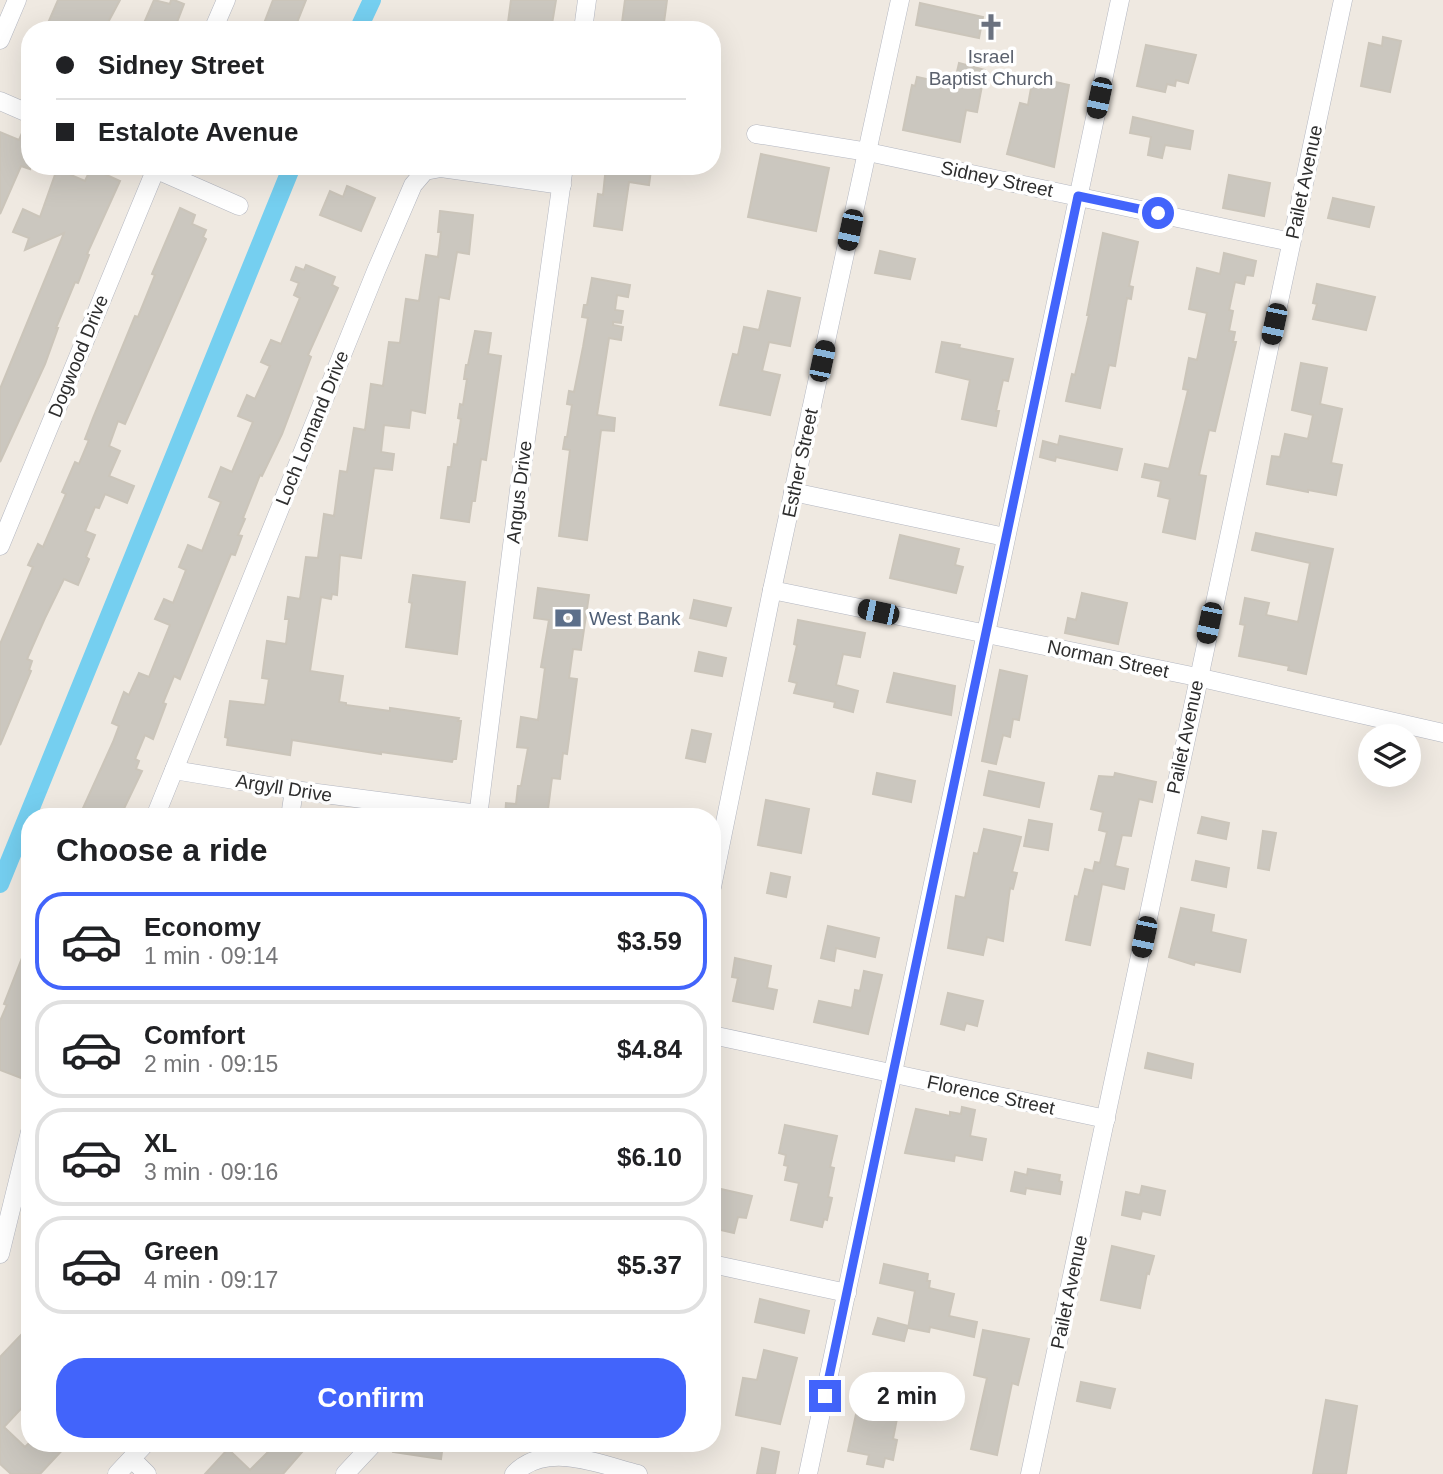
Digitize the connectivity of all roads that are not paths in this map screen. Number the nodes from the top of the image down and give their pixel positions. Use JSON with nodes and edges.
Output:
{"nodes":[{"id":1,"x":17,"y":0,"type":"edge"},
{"id":2,"x":226,"y":0,"type":"edge"},
{"id":3,"x":587,"y":0,"type":"edge"},
{"id":4,"x":900,"y":0,"type":"edge"},
{"id":5,"x":1120,"y":0,"type":"edge"},
{"id":6,"x":1343,"y":0,"type":"edge"},
{"id":7,"x":217,"y":21,"type":"edge"},
{"id":8,"x":584,"y":21,"type":"edge"},
{"id":9,"x":0,"y":40,"type":"edge"},
{"id":10,"x":0,"y":101,"type":"edge"},
{"id":11,"x":21,"y":110,"type":"edge"},
{"id":12,"x":756,"y":134,"type":"dead end"},
{"id":13,"x":867,"y":152,"type":"junction"},
{"id":14,"x":151,"y":175,"type":"edge"},
{"id":15,"x":171,"y":175,"type":"edge"},
{"id":16,"x":422,"y":175,"type":"edge"},
{"id":17,"x":491,"y":175,"type":"edge"},
{"id":18,"x":563,"y":175,"type":"edge"},
{"id":19,"x":562,"y":185,"type":"junction"},
{"id":20,"x":1078,"y":196,"type":"junction"},
{"id":21,"x":239,"y":206,"type":"dead end"},
{"id":22,"x":1291,"y":242,"type":"junction"},
{"id":23,"x":793,"y":492,"type":"junction"},
{"id":24,"x":1005,"y":537,"type":"junction"},
{"id":25,"x":0,"y":546,"type":"edge"},
{"id":26,"x":772,"y":590,"type":"junction"},
{"id":27,"x":985,"y":634,"type":"junction"},
{"id":28,"x":1197,"y":677,"type":"junction"},
{"id":29,"x":1443,"y":733,"type":"edge"},
{"id":30,"x":174,"y":770,"type":"junction"},
{"id":31,"x":294,"y":790,"type":"junction"},
{"id":32,"x":159,"y":808,"type":"edge"},
{"id":33,"x":291,"y":808,"type":"edge"},
{"id":34,"x":421,"y":808,"type":"edge"},
{"id":35,"x":479,"y":808,"type":"edge"},
{"id":36,"x":721,"y":842,"type":"edge"},
{"id":37,"x":721,"y":1037,"type":"edge"},
{"id":38,"x":893,"y":1074,"type":"junction"},
{"id":39,"x":1106,"y":1119,"type":"junction"},
{"id":40,"x":21,"y":1169,"type":"edge"},
{"id":41,"x":0,"y":1254,"type":"edge"},
{"id":42,"x":721,"y":1266,"type":"edge"},
{"id":43,"x":847,"y":1293,"type":"junction"},
{"id":44,"x":138,"y":1452,"type":"edge"},
{"id":45,"x":366,"y":1452,"type":"edge"},
{"id":46,"x":132,"y":1459,"type":"junction"},
{"id":47,"x":519,"y":1469,"type":"edge"},
{"id":48,"x":117,"y":1474,"type":"edge"},
{"id":49,"x":147,"y":1474,"type":"edge"},
{"id":50,"x":345,"y":1474,"type":"edge"},
{"id":51,"x":638,"y":1474,"type":"edge"},
{"id":52,"x":808,"y":1474,"type":"edge"},
{"id":53,"x":1030,"y":1474,"type":"edge"}],
"edges":[{"from":1,"to":9,"type":"street"},
{"from":2,"to":7,"type":"street"},
{"from":3,"to":8,"type":"street"},
{"from":4,"to":13,"type":"street","name":"Esther Street"},
{"from":5,"to":20,"type":"street"},
{"from":6,"to":22,"type":"street","name":"Pailet Avenue"},
{"from":10,"to":11,"type":"street"},
{"from":12,"to":13,"type":"street","name":"Sidney Street"},
{"from":13,"to":20,"type":"street","name":"Sidney Street"},
{"from":13,"to":23,"type":"street","name":"Esther Street"},
{"from":14,"to":25,"type":"street","name":"Dogwood Drive"},
{"from":15,"to":21,"type":"street"},
{"from":16,"to":30,"type":"street","name":"Loch Lomand Drive"},
{"from":17,"to":19,"type":"street","name":"Loch Lomand Drive"},
{"from":18,"to":19,"type":"street","name":"Angus Drive"},
{"from":19,"to":35,"type":"street","name":"Angus Drive"},
{"from":20,"to":22,"type":"street","name":"Sidney Street"},
{"from":20,"to":24,"type":"street"},
{"from":22,"to":28,"type":"street","name":"Pailet Avenue"},
{"from":23,"to":24,"type":"street"},
{"from":23,"to":26,"type":"street","name":"Esther Street"},
{"from":24,"to":27,"type":"street"},
{"from":26,"to":27,"type":"street","name":"Norman Street"},
{"from":26,"to":36,"type":"street","name":"Esther Street"},
{"from":27,"to":28,"type":"street","name":"Norman Street"},
{"from":27,"to":38,"type":"street"},
{"from":28,"to":29,"type":"street","name":"Norman Street"},
{"from":28,"to":39,"type":"street","name":"Pailet Avenue"},
{"from":30,"to":31,"type":"street","name":"Argyll Drive"},
{"from":30,"to":32,"type":"street","name":"Loch Lomand Drive"},
{"from":31,"to":33,"type":"street"},
{"from":31,"to":34,"type":"street","name":"Argyll Drive"},
{"from":37,"to":38,"type":"street","name":"Florence Street"},
{"from":38,"to":39,"type":"street","name":"Florence Street"},
{"from":38,"to":43,"type":"street"},
{"from":39,"to":53,"type":"street","name":"Pailet Avenue"},
{"from":40,"to":41,"type":"street"},
{"from":42,"to":43,"type":"street"},
{"from":43,"to":52,"type":"street"},
{"from":44,"to":46,"type":"street"},
{"from":45,"to":50,"type":"street"},
{"from":46,"to":48,"type":"street"},
{"from":46,"to":49,"type":"street"},
{"from":47,"to":51,"type":"street"}]}
